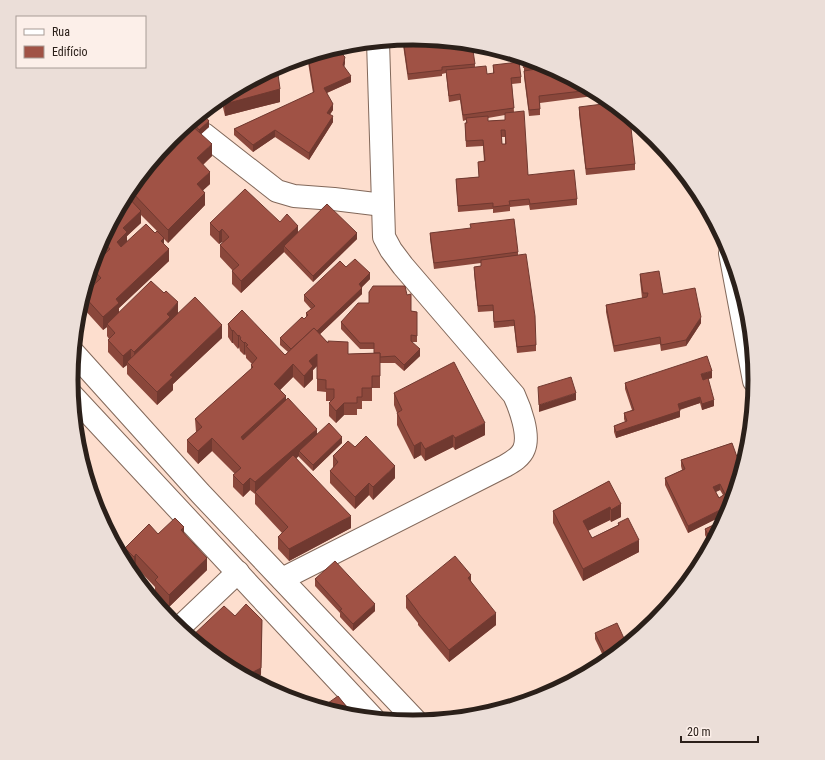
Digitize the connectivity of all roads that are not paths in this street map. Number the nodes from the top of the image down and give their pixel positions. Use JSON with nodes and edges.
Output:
{"nodes":[{"id":1,"x":378,"y":47,"type":"edge"},
{"id":2,"x":204,"y":134,"type":"edge"},
{"id":3,"x":383,"y":205,"type":"junction"},
{"id":4,"x":78,"y":358,"type":"edge"},
{"id":5,"x":78,"y":401,"type":"edge"},
{"id":6,"x":238,"y":572,"type":"junction"},
{"id":7,"x":282,"y":579,"type":"junction"},
{"id":8,"x":183,"y":624,"type":"edge"},
{"id":9,"x":367,"y":712,"type":"edge"},
{"id":10,"x":410,"y":715,"type":"edge"}],
"edges":[{"from":1,"to":3,"type":"street"},
{"from":2,"to":3,"type":"street"},
{"from":3,"to":7,"type":"street"},
{"from":4,"to":7,"type":"street"},
{"from":5,"to":6,"type":"street"},
{"from":6,"to":8,"type":"street"},
{"from":6,"to":9,"type":"street"},
{"from":7,"to":10,"type":"street"}]}
